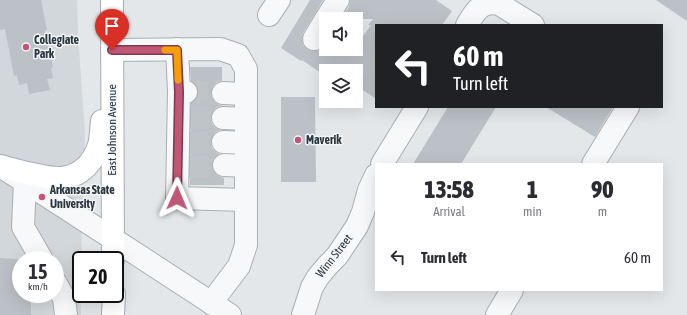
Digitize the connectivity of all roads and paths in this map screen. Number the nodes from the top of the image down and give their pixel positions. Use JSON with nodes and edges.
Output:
{"nodes":[{"id":1,"x":112,"y":0,"type":"edge"},
{"id":2,"x":338,"y":0,"type":"edge"},
{"id":3,"x":330,"y":12,"type":"edge"},
{"id":4,"x":468,"y":24,"type":"edge"},
{"id":5,"x":531,"y":24,"type":"edge"},
{"id":6,"x":319,"y":31,"type":"edge"},
{"id":7,"x":314,"y":39,"type":"dead end"},
{"id":8,"x":112,"y":50,"type":"junction"},
{"id":9,"x":177,"y":50,"type":"junction"},
{"id":10,"x":223,"y":93,"type":"tunnel mouth"},
{"id":11,"x":246,"y":94,"type":"junction"},
{"id":12,"x":416,"y":108,"type":"edge"},
{"id":13,"x":627,"y":108,"type":"edge"},
{"id":14,"x":223,"y":118,"type":"tunnel mouth"},
{"id":15,"x":246,"y":119,"type":"junction"},
{"id":16,"x":223,"y":142,"type":"tunnel mouth"},
{"id":17,"x":246,"y":143,"type":"junction"},
{"id":18,"x":383,"y":163,"type":"edge"},
{"id":19,"x":593,"y":163,"type":"edge"},
{"id":20,"x":224,"y":165,"type":"tunnel mouth"},
{"id":21,"x":0,"y":166,"type":"edge"},
{"id":22,"x":246,"y":166,"type":"junction"},
{"id":23,"x":375,"y":177,"type":"edge"},
{"id":24,"x":26,"y":182,"type":"junction"},
{"id":25,"x":246,"y":200,"type":"junction"},
{"id":26,"x":113,"y":250,"type":"edge"},
{"id":27,"x":37,"y":251,"type":"edge"},
{"id":28,"x":511,"y":291,"type":"edge"},
{"id":29,"x":64,"y":298,"type":"edge"},
{"id":30,"x":114,"y":303,"type":"edge"},
{"id":31,"x":211,"y":303,"type":"junction"},
{"id":32,"x":66,"y":315,"type":"edge"},
{"id":33,"x":113,"y":315,"type":"edge"},
{"id":34,"x":230,"y":315,"type":"edge"},
{"id":35,"x":303,"y":315,"type":"edge"},
{"id":36,"x":497,"y":315,"type":"edge"}],
"edges":[{"from":1,"to":8,"type":"main road","name":"East Johnson Avenue"},
{"from":2,"to":3,"type":"street"},
{"from":4,"to":5,"type":"street"},
{"from":6,"to":7,"type":"street"},
{"from":8,"to":9,"type":"street"},
{"from":8,"to":21,"type":"main road"},
{"from":8,"to":26,"type":"main road","name":"East Johnson Avenue"},
{"from":9,"to":11,"type":"street"},
{"from":9,"to":25,"type":"street"},
{"from":10,"to":11,"type":"street"},
{"from":11,"to":15,"type":"street"},
{"from":12,"to":18,"type":"street"},
{"from":13,"to":19,"type":"street"},
{"from":14,"to":15,"type":"street"},
{"from":15,"to":17,"type":"street"},
{"from":16,"to":17,"type":"street"},
{"from":17,"to":22,"type":"street"},
{"from":20,"to":22,"type":"street"},
{"from":21,"to":24,"type":"street"},
{"from":22,"to":25,"type":"street"},
{"from":23,"to":35,"type":"street","name":"Winn Street"},
{"from":24,"to":26,"type":"street"},
{"from":24,"to":27,"type":"street"},
{"from":25,"to":31,"type":"street"},
{"from":26,"to":31,"type":"street"},
{"from":28,"to":36,"type":"street"},
{"from":29,"to":32,"type":"street"},
{"from":30,"to":33,"type":"main road"},
{"from":31,"to":34,"type":"street"}]}
